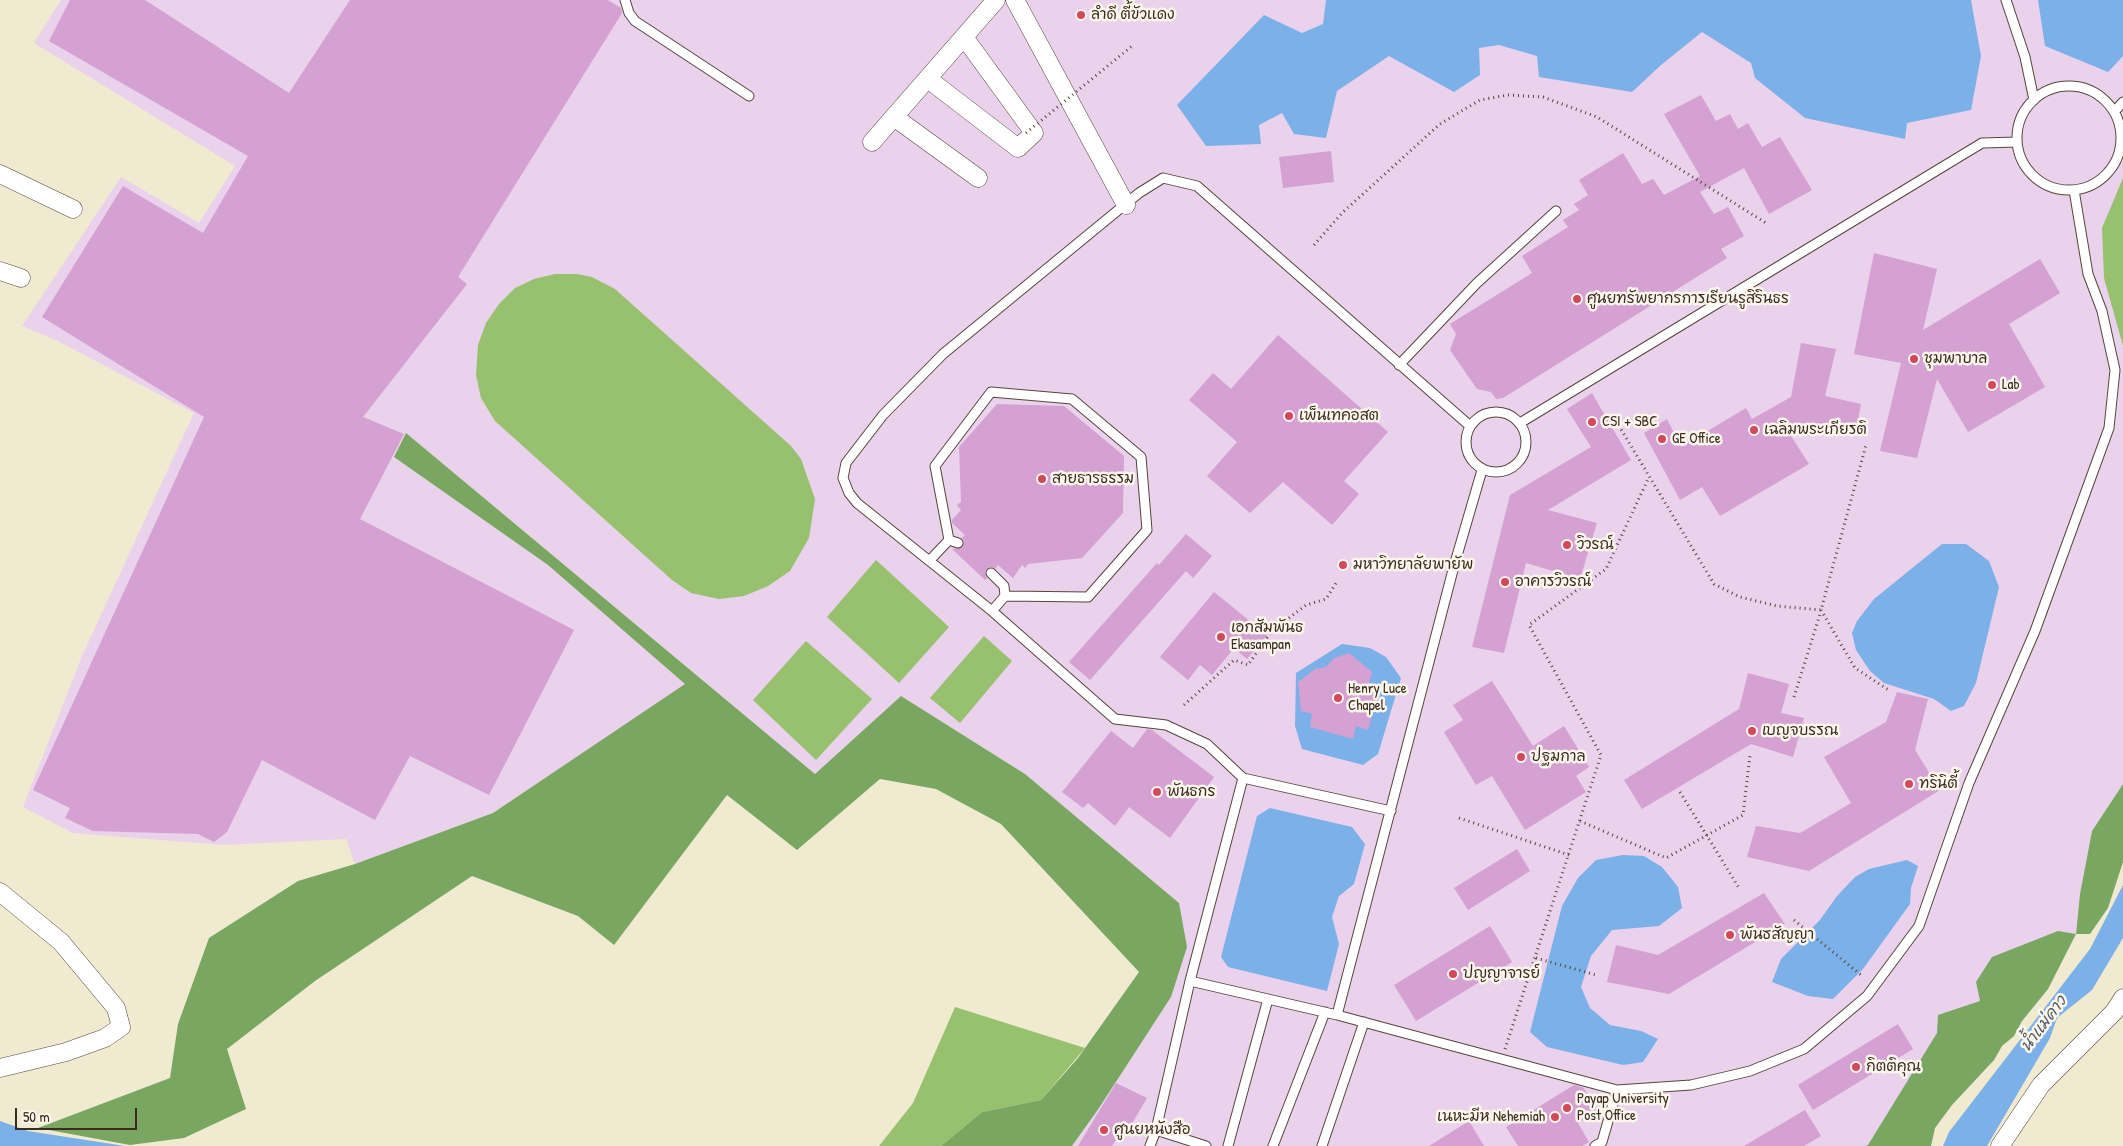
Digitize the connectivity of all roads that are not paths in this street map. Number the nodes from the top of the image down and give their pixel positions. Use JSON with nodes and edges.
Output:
{"nodes":[{"id":1,"x":624,"y":0,"type":"edge"},
{"id":2,"x":996,"y":0,"type":"edge"},
{"id":3,"x":1015,"y":0,"type":"edge"},
{"id":4,"x":2006,"y":0,"type":"edge"},
{"id":5,"x":964,"y":37,"type":"junction"},
{"id":6,"x":928,"y":80,"type":"junction"},
{"id":7,"x":749,"y":96,"type":"dead end"},
{"id":8,"x":2034,"y":100,"type":"junction"},
{"id":9,"x":2123,"y":102,"type":"edge"},
{"id":10,"x":2114,"y":112,"type":"junction"},
{"id":11,"x":894,"y":117,"type":"junction"},
{"id":12,"x":872,"y":142,"type":"dead end"},
{"id":13,"x":2017,"y":142,"type":"junction"},
{"id":14,"x":2121,"y":143,"type":"edge"},
{"id":15,"x":0,"y":174,"type":"edge"},
{"id":16,"x":978,"y":178,"type":"dead end"},
{"id":17,"x":2074,"y":190,"type":"junction"},
{"id":18,"x":1126,"y":205,"type":"junction"},
{"id":19,"x":73,"y":209,"type":"dead end"},
{"id":20,"x":1556,"y":211,"type":"dead end"},
{"id":21,"x":0,"y":271,"type":"edge"},
{"id":22,"x":21,"y":278,"type":"dead end"},
{"id":23,"x":1399,"y":365,"type":"junction"},
{"id":24,"x":1520,"y":423,"type":"junction"},
{"id":25,"x":1470,"y":426,"type":"junction"},
{"id":26,"x":1482,"y":470,"type":"junction"},
{"id":27,"x":930,"y":560,"type":"junction"},
{"id":28,"x":991,"y":574,"type":"dead end"},
{"id":29,"x":1005,"y":596,"type":"junction"},
{"id":30,"x":992,"y":611,"type":"junction"},
{"id":31,"x":1243,"y":778,"type":"junction"},
{"id":32,"x":1391,"y":811,"type":"junction"},
{"id":33,"x":0,"y":892,"type":"edge"},
{"id":34,"x":1190,"y":981,"type":"junction"},
{"id":35,"x":2123,"y":998,"type":"edge"},
{"id":36,"x":1268,"y":999,"type":"junction"},
{"id":37,"x":1325,"y":1012,"type":"junction"},
{"id":38,"x":1337,"y":1015,"type":"junction"},
{"id":39,"x":1364,"y":1022,"type":"junction"},
{"id":40,"x":0,"y":1068,"type":"edge"},
{"id":41,"x":1617,"y":1090,"type":"junction"},
{"id":42,"x":1156,"y":1130,"type":"junction"},
{"id":43,"x":1150,"y":1146,"type":"edge"},
{"id":44,"x":1206,"y":1146,"type":"edge"},
{"id":45,"x":1228,"y":1146,"type":"edge"},
{"id":46,"x":1273,"y":1146,"type":"edge"},
{"id":47,"x":1322,"y":1146,"type":"edge"},
{"id":48,"x":1595,"y":1146,"type":"edge"},
{"id":49,"x":2000,"y":1146,"type":"edge"}],
"edges":[{"from":1,"to":7,"type":"lane"},
{"from":2,"to":5,"type":"street"},
{"from":3,"to":18,"type":"street"},
{"from":4,"to":8,"type":"lane"},
{"from":5,"to":6,"type":"street"},
{"from":5,"to":6,"type":"street"},
{"from":6,"to":11,"type":"street"},
{"from":8,"to":10,"type":"lane"},
{"from":8,"to":13,"type":"lane"},
{"from":9,"to":10,"type":"lane"},
{"from":10,"to":14,"type":"lane"},
{"from":11,"to":12,"type":"street"},
{"from":11,"to":16,"type":"street"},
{"from":13,"to":17,"type":"lane"},
{"from":13,"to":24,"type":"lane"},
{"from":14,"to":17,"type":"lane"},
{"from":15,"to":19,"type":"street"},
{"from":17,"to":41,"type":"lane"},
{"from":18,"to":23,"type":"lane"},
{"from":18,"to":27,"type":"lane"},
{"from":20,"to":23,"type":"lane"},
{"from":21,"to":22,"type":"street"},
{"from":23,"to":25,"type":"lane"},
{"from":24,"to":25,"type":"lane"},
{"from":24,"to":26,"type":"lane"},
{"from":25,"to":26,"type":"lane"},
{"from":26,"to":32,"type":"lane"},
{"from":27,"to":29,"type":"lane"},
{"from":27,"to":30,"type":"lane"},
{"from":28,"to":29,"type":"lane"},
{"from":29,"to":30,"type":"lane"},
{"from":30,"to":31,"type":"lane"},
{"from":31,"to":32,"type":"lane"},
{"from":31,"to":34,"type":"lane"},
{"from":32,"to":38,"type":"lane"},
{"from":33,"to":40,"type":"street"},
{"from":34,"to":36,"type":"lane"},
{"from":34,"to":42,"type":"lane"},
{"from":35,"to":49,"type":"street"},
{"from":36,"to":37,"type":"lane"},
{"from":36,"to":45,"type":"lane"},
{"from":37,"to":38,"type":"lane"},
{"from":37,"to":46,"type":"lane"},
{"from":38,"to":39,"type":"lane"},
{"from":39,"to":41,"type":"lane"},
{"from":39,"to":47,"type":"lane"},
{"from":41,"to":48,"type":"lane"},
{"from":42,"to":43,"type":"lane"},
{"from":42,"to":44,"type":"lane"}]}
